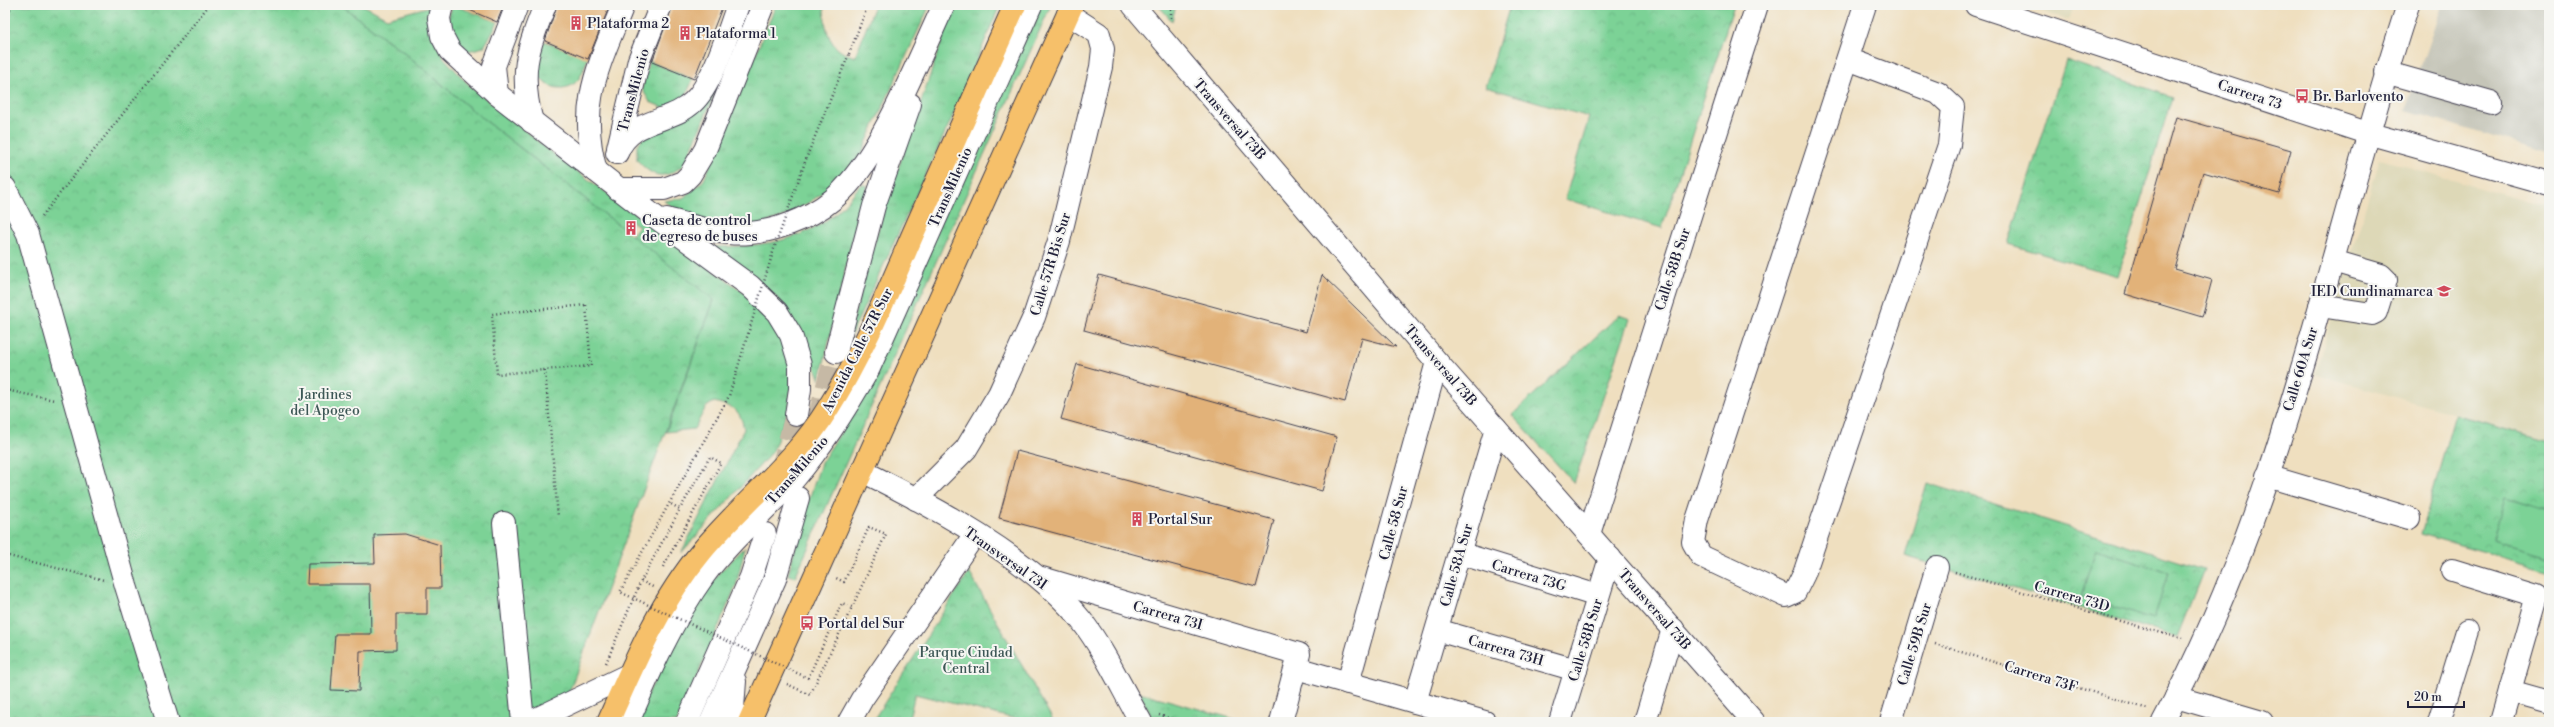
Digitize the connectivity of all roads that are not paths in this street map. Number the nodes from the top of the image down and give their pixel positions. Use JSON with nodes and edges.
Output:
{"nodes":[{"id":1,"x":442,"y":5,"type":"edge"},
{"id":2,"x":517,"y":5,"type":"edge"},
{"id":3,"x":545,"y":5,"type":"edge"},
{"id":4,"x":623,"y":5,"type":"edge"},
{"id":5,"x":661,"y":5,"type":"edge"},
{"id":6,"x":738,"y":5,"type":"edge"},
{"id":7,"x":763,"y":5,"type":"edge"},
{"id":8,"x":944,"y":5,"type":"edge"},
{"id":9,"x":1015,"y":5,"type":"edge"},
{"id":10,"x":1031,"y":5,"type":"edge"},
{"id":11,"x":1133,"y":5,"type":"edge"},
{"id":12,"x":1757,"y":5,"type":"edge"},
{"id":13,"x":1866,"y":5,"type":"edge"},
{"id":14,"x":1976,"y":5,"type":"edge"},
{"id":15,"x":2408,"y":5,"type":"edge"},
{"id":16,"x":1070,"y":9,"type":"edge"},
{"id":17,"x":1848,"y":59,"type":"junction"},
{"id":18,"x":2385,"y":72,"type":"junction"},
{"id":19,"x":497,"y":94,"type":"junction"},
{"id":20,"x":2491,"y":102,"type":"dead end"},
{"id":21,"x":532,"y":122,"type":"junction"},
{"id":22,"x":2367,"y":133,"type":"junction"},
{"id":23,"x":617,"y":153,"type":"junction"},
{"id":24,"x":596,"y":171,"type":"junction"},
{"id":25,"x":2549,"y":184,"type":"edge"},
{"id":26,"x":5,"y":188,"type":"edge"},
{"id":27,"x":618,"y":189,"type":"junction"},
{"id":28,"x":654,"y":216,"type":"junction"},
{"id":29,"x":2333,"y":261,"type":"junction"},
{"id":30,"x":2320,"y":306,"type":"junction"},
{"id":31,"x":836,"y":352,"type":"tunnel mouth"},
{"id":32,"x":1437,"y":362,"type":"junction"},
{"id":33,"x":796,"y":415,"type":"tunnel mouth"},
{"id":34,"x":1496,"y":429,"type":"junction"},
{"id":35,"x":862,"y":471,"type":"junction"},
{"id":36,"x":2267,"y":476,"type":"junction"},
{"id":37,"x":798,"y":498,"type":"dead end"},
{"id":38,"x":916,"y":499,"type":"junction"},
{"id":39,"x":2409,"y":518,"type":"dead end"},
{"id":40,"x":504,"y":523,"type":"dead end"},
{"id":41,"x":765,"y":534,"type":"dead end"},
{"id":42,"x":975,"y":534,"type":"junction"},
{"id":43,"x":1589,"y":534,"type":"junction"},
{"id":44,"x":1459,"y":553,"type":"junction"},
{"id":45,"x":1610,"y":558,"type":"junction"},
{"id":46,"x":1937,"y":567,"type":"road end"},
{"id":47,"x":2452,"y":570,"type":"dead end"},
{"id":48,"x":1037,"y":577,"type":"junction"},
{"id":49,"x":1598,"y":596,"type":"junction"},
{"id":50,"x":1673,"y":629,"type":"junction"},
{"id":51,"x":1437,"y":630,"type":"junction"},
{"id":52,"x":2467,"y":631,"type":"dead end"},
{"id":53,"x":1297,"y":661,"type":"junction"},
{"id":54,"x":736,"y":669,"type":"junction"},
{"id":55,"x":1576,"y":670,"type":"junction"},
{"id":56,"x":628,"y":675,"type":"junction"},
{"id":57,"x":1348,"y":683,"type":"junction"},
{"id":58,"x":2510,"y":691,"type":"junction"},
{"id":59,"x":1736,"y":701,"type":"junction"},
{"id":60,"x":1415,"y":702,"type":"junction"},
{"id":61,"x":2549,"y":702,"type":"edge"},
{"id":62,"x":2168,"y":711,"type":"edge"},
{"id":63,"x":165,"y":719,"type":"edge"},
{"id":64,"x":523,"y":722,"type":"edge"},
{"id":65,"x":530,"y":722,"type":"edge"},
{"id":66,"x":608,"y":722,"type":"edge"},
{"id":67,"x":628,"y":722,"type":"edge"},
{"id":68,"x":687,"y":722,"type":"edge"},
{"id":69,"x":711,"y":722,"type":"edge"},
{"id":70,"x":732,"y":722,"type":"edge"},
{"id":71,"x":749,"y":722,"type":"edge"},
{"id":72,"x":849,"y":722,"type":"edge"},
{"id":73,"x":1141,"y":722,"type":"edge"},
{"id":74,"x":1281,"y":722,"type":"edge"},
{"id":75,"x":1485,"y":722,"type":"edge"},
{"id":76,"x":1560,"y":722,"type":"edge"},
{"id":77,"x":1645,"y":722,"type":"edge"},
{"id":78,"x":1730,"y":722,"type":"edge"},
{"id":79,"x":1754,"y":722,"type":"edge"},
{"id":80,"x":1891,"y":722,"type":"edge"},
{"id":81,"x":2262,"y":722,"type":"edge"},
{"id":82,"x":2439,"y":722,"type":"edge"},
{"id":83,"x":2501,"y":722,"type":"edge"}],
"edges":[{"from":1,"to":19,"type":"street"},
{"from":2,"to":19,"type":"street"},
{"from":3,"to":21,"type":"street"},
{"from":4,"to":24,"type":"street"},
{"from":5,"to":23,"type":"street","name":"TransMilenio"},
{"from":6,"to":23,"type":"street","name":"TransMilenio"},
{"from":7,"to":27,"type":"street"},
{"from":8,"to":28,"type":"street"},
{"from":8,"to":31,"type":"street"},
{"from":9,"to":56,"type":"highway","name":"Avenida Calle 57R Sur"},
{"from":10,"to":67,"type":"street","name":"TransMilenio"},
{"from":11,"to":32,"type":"street","name":"Transversal 73B"},
{"from":12,"to":43,"type":"street","name":"Calle 58B Sur"},
{"from":13,"to":17,"type":"street"},
{"from":14,"to":22,"type":"street","name":"Carrera 73"},
{"from":15,"to":18,"type":"street","name":"Calle 60A Sur"},
{"from":16,"to":35,"type":"highway"},
{"from":16,"to":38,"type":"street","name":"Calle 57R Bis Sur"},
{"from":17,"to":17,"type":"street"},
{"from":18,"to":20,"type":"street"},
{"from":18,"to":22,"type":"street","name":"Calle 60A Sur"},
{"from":19,"to":21,"type":"street"},
{"from":21,"to":24,"type":"street"},
{"from":22,"to":25,"type":"street","name":"Carrera 73"},
{"from":22,"to":29,"type":"street","name":"Calle 60A Sur"},
{"from":23,"to":27,"type":"street","name":"TransMilenio"},
{"from":24,"to":27,"type":"street"},
{"from":26,"to":63,"type":"street"},
{"from":27,"to":28,"type":"street"},
{"from":28,"to":33,"type":"street"},
{"from":29,"to":30,"type":"street","name":"Calle 60A Sur"},
{"from":29,"to":30,"type":"street"},
{"from":30,"to":36,"type":"street","name":"Calle 60A Sur"},
{"from":32,"to":34,"type":"street","name":"Transversal 73B"},
{"from":32,"to":57,"type":"street","name":"Calle 58 Sur"},
{"from":34,"to":43,"type":"street","name":"Transversal 73B"},
{"from":34,"to":44,"type":"street","name":"Calle 58A Sur"},
{"from":35,"to":38,"type":"street","name":"Transversal 73I"},
{"from":35,"to":71,"type":"highway"},
{"from":36,"to":39,"type":"street"},
{"from":36,"to":62,"type":"street","name":"Calle 60A Sur"},
{"from":37,"to":54,"type":"street","name":"TransMilenio"},
{"from":38,"to":42,"type":"street","name":"Transversal 73I"},
{"from":40,"to":64,"type":"street"},
{"from":41,"to":68,"type":"street"},
{"from":42,"to":48,"type":"street","name":"Transversal 73I"},
{"from":42,"to":72,"type":"street"},
{"from":43,"to":45,"type":"street","name":"Transversal 73B"},
{"from":44,"to":49,"type":"street","name":"Carrera 73G"},
{"from":44,"to":51,"type":"street","name":"Calle 58A Sur"},
{"from":45,"to":49,"type":"street","name":"Calle 58B Sur"},
{"from":45,"to":50,"type":"street","name":"Transversal 73B"},
{"from":46,"to":80,"type":"street","name":"Calle 59B Sur"},
{"from":47,"to":58,"type":"street"},
{"from":48,"to":53,"type":"street","name":"Carrera 73I"},
{"from":48,"to":73,"type":"street","name":"Transversal 73I"},
{"from":49,"to":55,"type":"street","name":"Calle 58B Sur"},
{"from":50,"to":59,"type":"street","name":"Transversal 73B"},
{"from":50,"to":77,"type":"street"},
{"from":51,"to":55,"type":"street","name":"Carrera 73H"},
{"from":51,"to":60,"type":"street","name":"Calle 58A Sur"},
{"from":52,"to":82,"type":"street"},
{"from":53,"to":57,"type":"street","name":"Carrera 73I"},
{"from":53,"to":74,"type":"street"},
{"from":54,"to":69,"type":"street","name":"TransMilenio"},
{"from":54,"to":70,"type":"street","name":"TransMilenio"},
{"from":55,"to":76,"type":"street","name":"Calle 58B Sur"},
{"from":56,"to":65,"type":"street"},
{"from":56,"to":66,"type":"highway","name":"Avenida Calle 57R Sur"},
{"from":57,"to":60,"type":"street","name":"Carrera 73I"},
{"from":58,"to":61,"type":"street"},
{"from":58,"to":83,"type":"street"},
{"from":59,"to":78,"type":"street"},
{"from":59,"to":79,"type":"street","name":"Transversal 73B"},
{"from":60,"to":75,"type":"street","name":"Carrera 73I"},
{"from":62,"to":81,"type":"street"}]}
